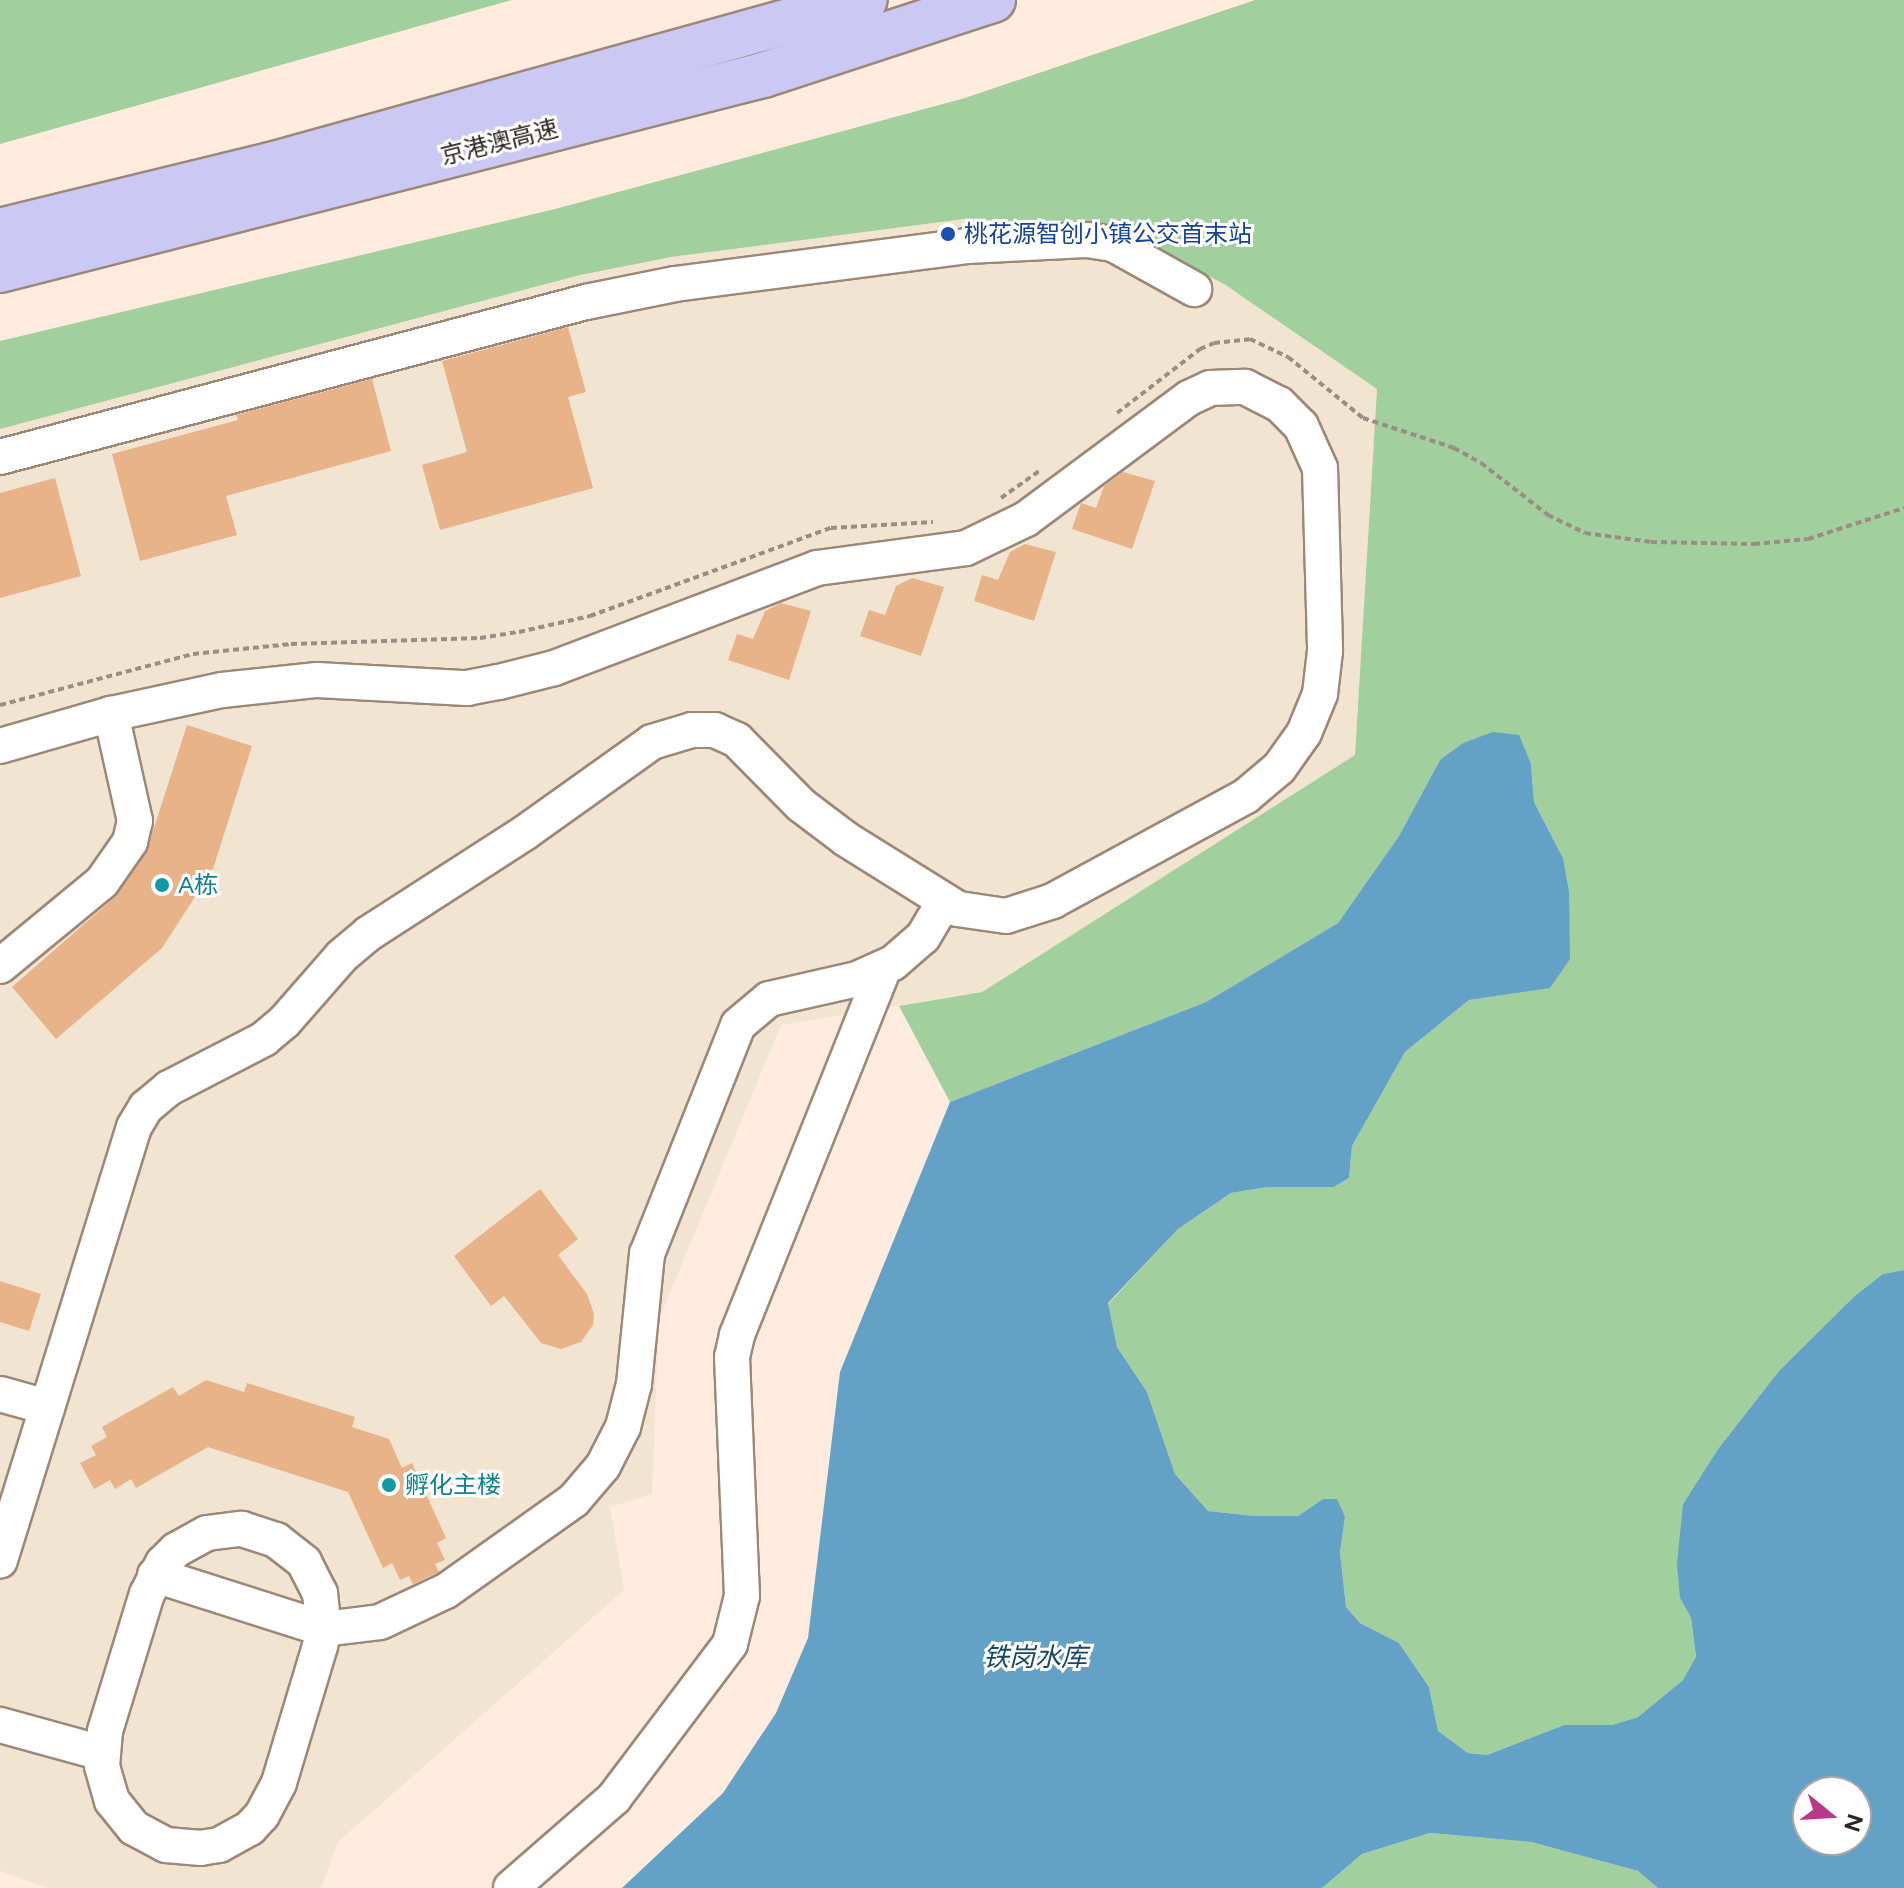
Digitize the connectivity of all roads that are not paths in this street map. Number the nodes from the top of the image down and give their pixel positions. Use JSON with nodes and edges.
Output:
{"nodes":[{"id":1,"x":865,"y":0,"type":"edge"},
{"id":2,"x":993,"y":0,"type":"edge"},
{"id":3,"x":0,"y":231,"type":"edge"},
{"id":4,"x":0,"y":270,"type":"edge"},
{"id":5,"x":1194,"y":289,"type":"dead end"},
{"id":6,"x":0,"y":457,"type":"edge"},
{"id":7,"x":111,"y":714,"type":"junction"},
{"id":8,"x":0,"y":746,"type":"edge"},
{"id":9,"x":944,"y":902,"type":"junction"},
{"id":10,"x":0,"y":966,"type":"edge"},
{"id":11,"x":884,"y":968,"type":"junction"},
{"id":12,"x":0,"y":1394,"type":"edge"},
{"id":13,"x":47,"y":1407,"type":"junction"},
{"id":14,"x":0,"y":1561,"type":"edge"},
{"id":15,"x":155,"y":1575,"type":"junction"},
{"id":16,"x":324,"y":1629,"type":"junction"},
{"id":17,"x":0,"y":1725,"type":"edge"},
{"id":18,"x":102,"y":1753,"type":"junction"},
{"id":19,"x":511,"y":1888,"type":"edge"}],
"edges":[{"from":1,"to":3,"type":"highway","name":"京港澳高速"},
{"from":2,"to":4,"type":"highway","name":"京港澳高速"},
{"from":5,"to":6,"type":"street"},
{"from":7,"to":8,"type":"street"},
{"from":7,"to":9,"type":"street"},
{"from":7,"to":10,"type":"street"},
{"from":9,"to":11,"type":"street"},
{"from":9,"to":13,"type":"street"},
{"from":11,"to":16,"type":"street"},
{"from":11,"to":19,"type":"street"},
{"from":12,"to":13,"type":"street"},
{"from":13,"to":14,"type":"street"},
{"from":15,"to":16,"type":"street"},
{"from":15,"to":16,"type":"street"},
{"from":15,"to":18,"type":"street"},
{"from":16,"to":18,"type":"street"},
{"from":17,"to":18,"type":"street"}]}
